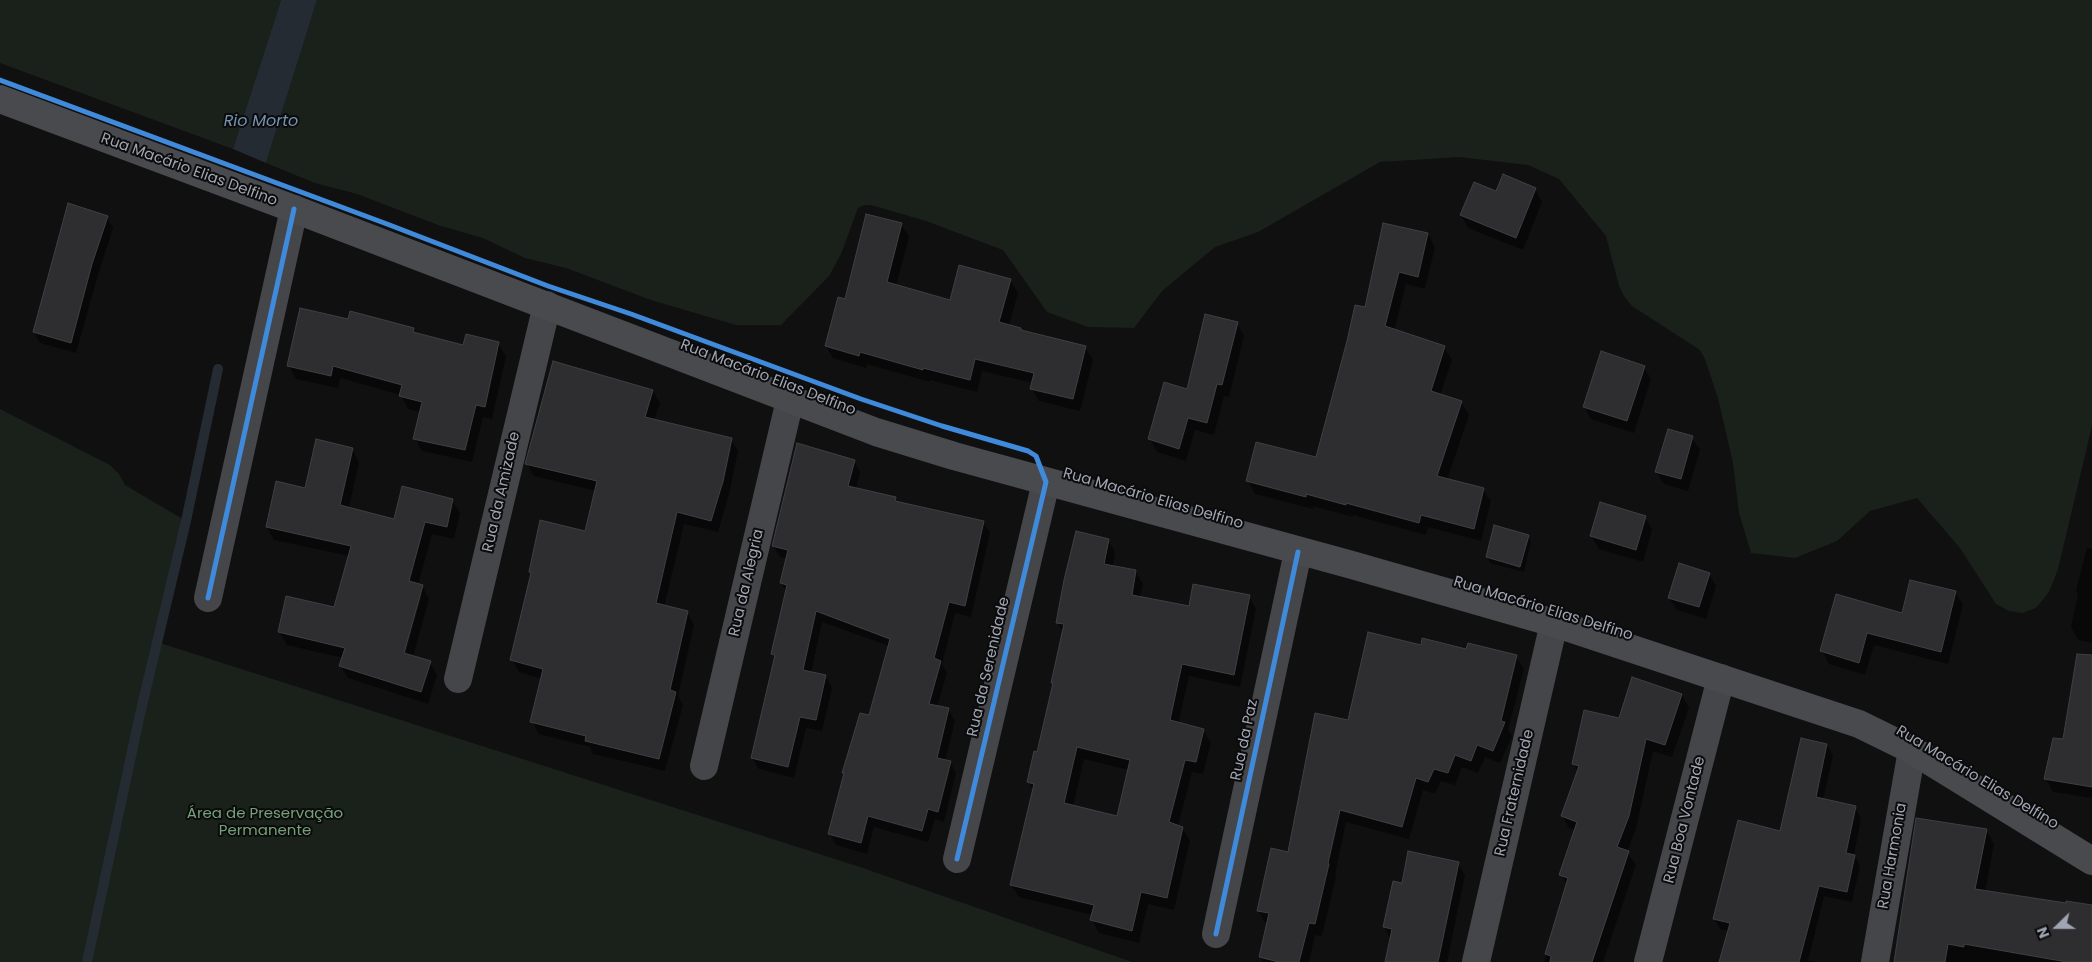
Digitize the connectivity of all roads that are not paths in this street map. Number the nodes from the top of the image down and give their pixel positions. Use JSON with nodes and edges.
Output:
{"nodes":[{"id":1,"x":0,"y":99,"type":"edge"},
{"id":2,"x":294,"y":209,"type":"junction"},
{"id":3,"x":546,"y":305,"type":"junction"},
{"id":4,"x":790,"y":400,"type":"junction"},
{"id":5,"x":1046,"y":482,"type":"junction"},
{"id":6,"x":1298,"y":552,"type":"junction"},
{"id":7,"x":208,"y":598,"type":"dead end"},
{"id":8,"x":1554,"y":623,"type":"junction"},
{"id":9,"x":1721,"y":678,"type":"junction"},
{"id":10,"x":458,"y":679,"type":"dead end"},
{"id":11,"x":1912,"y":750,"type":"junction"},
{"id":12,"x":704,"y":766,"type":"dead end"},
{"id":13,"x":957,"y":859,"type":"dead end"},
{"id":14,"x":2092,"y":862,"type":"edge"},
{"id":15,"x":1216,"y":934,"type":"dead end"},
{"id":16,"x":1476,"y":962,"type":"edge"},
{"id":17,"x":1648,"y":962,"type":"edge"},
{"id":18,"x":1875,"y":962,"type":"edge"}],
"edges":[{"from":1,"to":2,"type":"main road","name":"Rua Macário Elias Delfino"},
{"from":2,"to":3,"type":"main road","name":"Rua Macário Elias Delfino"},
{"from":2,"to":7,"type":"street"},
{"from":3,"to":4,"type":"main road","name":"Rua Macário Elias Delfino"},
{"from":3,"to":10,"type":"street","name":"Rua da Amizade"},
{"from":4,"to":5,"type":"main road","name":"Rua Macário Elias Delfino"},
{"from":4,"to":12,"type":"street","name":"Rua da Alegria"},
{"from":5,"to":6,"type":"main road","name":"Rua Macário Elias Delfino"},
{"from":5,"to":13,"type":"street","name":"Rua da Serenidade"},
{"from":6,"to":8,"type":"main road","name":"Rua Macário Elias Delfino"},
{"from":6,"to":15,"type":"street","name":"Rua da Paz"},
{"from":8,"to":9,"type":"main road","name":"Rua Macário Elias Delfino"},
{"from":8,"to":16,"type":"street","name":"Rua Fraternidade"},
{"from":9,"to":11,"type":"main road","name":"Rua Macário Elias Delfino"},
{"from":9,"to":17,"type":"street","name":"Rua Boa Vontade"},
{"from":11,"to":14,"type":"main road","name":"Rua Macário Elias Delfino"},
{"from":11,"to":18,"type":"street","name":"Rua Harmonia"}]}
